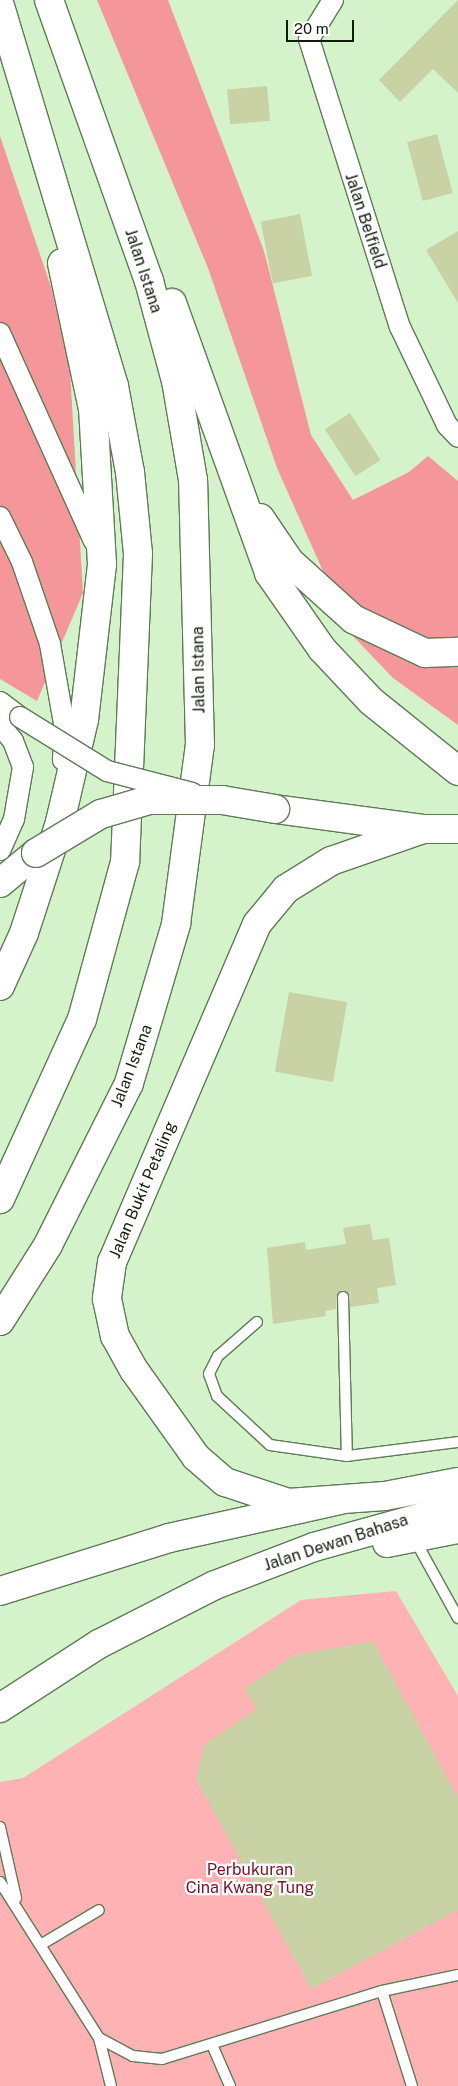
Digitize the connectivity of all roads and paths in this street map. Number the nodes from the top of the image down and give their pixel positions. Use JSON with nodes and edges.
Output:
{"nodes":[{"id":1,"x":49,"y":0,"type":"edge"},
{"id":2,"x":333,"y":0,"type":"edge"},
{"id":3,"x":0,"y":6,"type":"edge"},
{"id":4,"x":31,"y":100,"type":"junction"},
{"id":5,"x":104,"y":157,"type":"junction"},
{"id":6,"x":0,"y":333,"type":"edge"},
{"id":7,"x":458,"y":437,"type":"edge"},
{"id":8,"x":239,"y":488,"type":"junction"},
{"id":9,"x":0,"y":517,"type":"edge"},
{"id":10,"x":102,"y":564,"type":"junction"},
{"id":11,"x":458,"y":652,"type":"edge"},
{"id":12,"x":0,"y":702,"type":"edge"},
{"id":13,"x":0,"y":725,"type":"edge"},
{"id":14,"x":458,"y":772,"type":"edge"},
{"id":15,"x":222,"y":800,"type":"junction"},
{"id":16,"x":60,"y":822,"type":"junction"},
{"id":17,"x":422,"y":829,"type":"junction"},
{"id":18,"x":458,"y":829,"type":"edge"},
{"id":19,"x":0,"y":850,"type":"edge"},
{"id":20,"x":0,"y":883,"type":"edge"},
{"id":21,"x":0,"y":986,"type":"edge"},
{"id":22,"x":0,"y":1199,"type":"edge"},
{"id":23,"x":343,"y":1297,"type":"dead end"},
{"id":24,"x":0,"y":1321,"type":"edge"},
{"id":25,"x":256,"y":1322,"type":"dead end"},
{"id":26,"x":458,"y":1442,"type":"edge"},
{"id":27,"x":347,"y":1456,"type":"junction"},
{"id":28,"x":458,"y":1482,"type":"edge"},
{"id":29,"x":458,"y":1490,"type":"edge"},
{"id":30,"x":385,"y":1496,"type":"junction"},
{"id":31,"x":341,"y":1500,"type":"junction"},
{"id":32,"x":458,"y":1507,"type":"edge"},
{"id":33,"x":458,"y":1529,"type":"edge"},
{"id":34,"x":413,"y":1537,"type":"junction"},
{"id":35,"x":216,"y":1585,"type":"junction"},
{"id":36,"x":0,"y":1591,"type":"edge"},
{"id":37,"x":458,"y":1618,"type":"edge"},
{"id":38,"x":0,"y":1708,"type":"edge"},
{"id":39,"x":0,"y":1828,"type":"edge"},
{"id":40,"x":0,"y":1882,"type":"edge"},
{"id":41,"x":16,"y":1901,"type":"junction"},
{"id":42,"x":99,"y":1910,"type":"dead end"},
{"id":43,"x":42,"y":1944,"type":"junction"},
{"id":44,"x":458,"y":1975,"type":"edge"},
{"id":45,"x":382,"y":1991,"type":"junction"},
{"id":46,"x":99,"y":2038,"type":"junction"},
{"id":47,"x":213,"y":2047,"type":"junction"},
{"id":48,"x":111,"y":2086,"type":"edge"},
{"id":49,"x":230,"y":2086,"type":"edge"},
{"id":50,"x":412,"y":2086,"type":"edge"}],
"edges":[{"from":1,"to":5,"type":"main road","name":"Jalan Istana"},
{"from":2,"to":7,"type":"street","name":"Jalan Belfield"},
{"from":3,"to":4,"type":"main road"},
{"from":4,"to":10,"type":"main road"},
{"from":4,"to":22,"type":"main road"},
{"from":5,"to":8,"type":"main road"},
{"from":5,"to":24,"type":"main road","name":"Jalan Istana"},
{"from":6,"to":10,"type":"street"},
{"from":8,"to":11,"type":"main road"},
{"from":8,"to":14,"type":"main road"},
{"from":9,"to":16,"type":"street"},
{"from":10,"to":16,"type":"main road"},
{"from":12,"to":15,"type":"street","bridge":true},
{"from":13,"to":19,"type":"street"},
{"from":15,"to":17,"type":"main road","bridge":true},
{"from":15,"to":20,"type":"main road","bridge":true},
{"from":16,"to":21,"type":"main road"},
{"from":17,"to":18,"type":"main road"},
{"from":17,"to":31,"type":"main road","name":"Jalan Bukit Petaling"},
{"from":23,"to":27,"type":"lane"},
{"from":25,"to":27,"type":"lane"},
{"from":26,"to":27,"type":"lane"},
{"from":28,"to":30,"type":"main road","name":"Jalan Bukit Petaling"},
{"from":29,"to":30,"type":"main road"},
{"from":30,"to":31,"type":"main road","name":"Jalan Bukit Petaling"},
{"from":31,"to":36,"type":"main road"},
{"from":32,"to":35,"type":"main road","name":"Jalan Dewan Bahasa"},
{"from":33,"to":34,"type":"main road","name":"Jalan Dewan Bahasa"},
{"from":34,"to":35,"type":"main road","name":"Jalan Dewan Bahasa"},
{"from":34,"to":37,"type":"lane"},
{"from":35,"to":38,"type":"main road","name":"Jalan Dewan Bahasa"},
{"from":39,"to":41,"type":"lane"},
{"from":40,"to":41,"type":"lane"},
{"from":41,"to":43,"type":"lane"},
{"from":42,"to":43,"type":"lane"},
{"from":43,"to":46,"type":"lane"},
{"from":44,"to":45,"type":"lane"},
{"from":45,"to":47,"type":"lane"},
{"from":45,"to":50,"type":"lane"},
{"from":46,"to":47,"type":"lane"},
{"from":46,"to":48,"type":"lane"},
{"from":47,"to":49,"type":"lane"}]}
